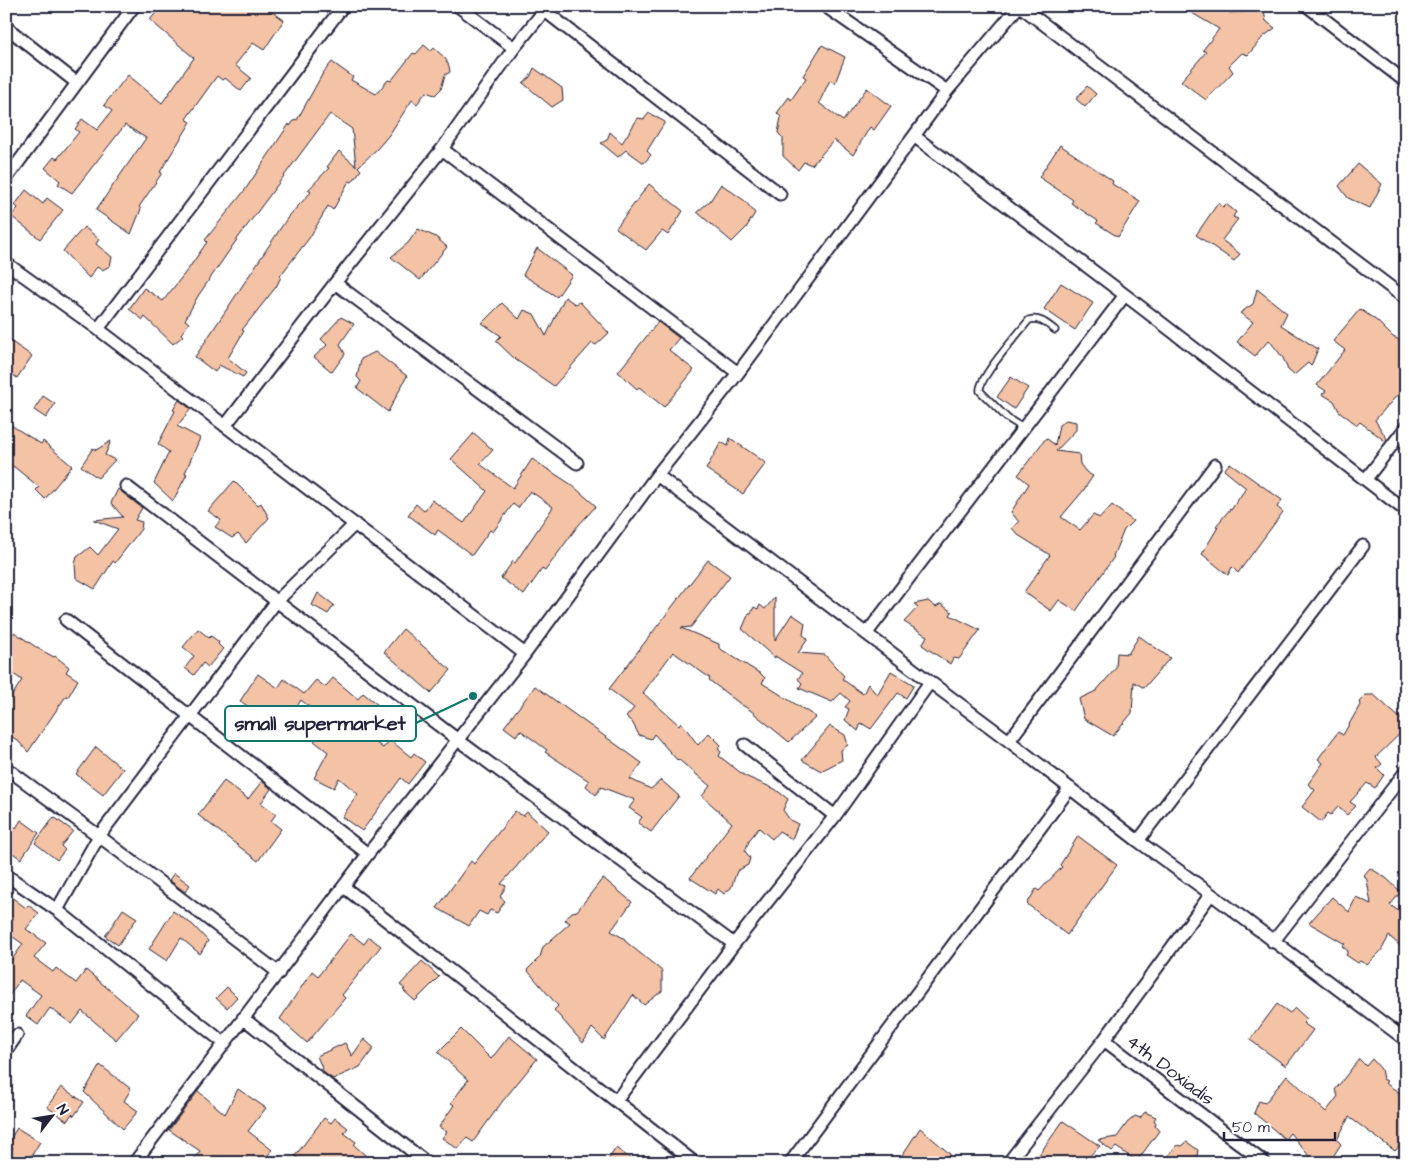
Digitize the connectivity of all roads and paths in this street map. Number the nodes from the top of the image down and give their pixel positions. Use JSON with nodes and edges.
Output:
{"nodes":[{"id":1,"x":134,"y":6,"type":"edge"},
{"id":2,"x":343,"y":6,"type":"edge"},
{"id":3,"x":458,"y":6,"type":"edge"},
{"id":4,"x":824,"y":6,"type":"edge"},
{"id":5,"x":1019,"y":6,"type":"edge"},
{"id":6,"x":1307,"y":6,"type":"edge"},
{"id":7,"x":546,"y":8,"type":"edge"},
{"id":8,"x":6,"y":27,"type":"edge"},
{"id":9,"x":514,"y":48,"type":"junction"},
{"id":10,"x":1406,"y":82,"type":"edge"},
{"id":11,"x":76,"y":83,"type":"junction"},
{"id":12,"x":947,"y":91,"type":"junction"},
{"id":13,"x":914,"y":136,"type":"junction"},
{"id":14,"x":442,"y":149,"type":"junction"},
{"id":15,"x":6,"y":179,"type":"edge"},
{"id":16,"x":780,"y":194,"type":"dead end"},
{"id":17,"x":6,"y":263,"type":"edge"},
{"id":18,"x":334,"y":283,"type":"junction"},
{"id":19,"x":1125,"y":294,"type":"junction"},
{"id":20,"x":1406,"y":299,"type":"edge"},
{"id":21,"x":98,"y":329,"type":"junction"},
{"id":22,"x":1055,"y":330,"type":"dead end"},
{"id":23,"x":738,"y":373,"type":"junction"},
{"id":24,"x":225,"y":426,"type":"junction"},
{"id":25,"x":1406,"y":427,"type":"edge"},
{"id":26,"x":1023,"y":428,"type":"junction"},
{"id":27,"x":577,"y":463,"type":"dead end"},
{"id":28,"x":1214,"y":465,"type":"dead end"},
{"id":29,"x":657,"y":475,"type":"junction"},
{"id":30,"x":1366,"y":479,"type":"junction"},
{"id":31,"x":126,"y":486,"type":"dead end"},
{"id":32,"x":1406,"y":511,"type":"edge"},
{"id":33,"x":355,"y":524,"type":"junction"},
{"id":34,"x":1363,"y":546,"type":"dead end"},
{"id":35,"x":276,"y":602,"type":"junction"},
{"id":36,"x":66,"y":620,"type":"dead end"},
{"id":37,"x":867,"y":633,"type":"junction"},
{"id":38,"x":525,"y":654,"type":"junction"},
{"id":39,"x":930,"y":682,"type":"junction"},
{"id":40,"x":190,"y":717,"type":"junction"},
{"id":41,"x":458,"y":740,"type":"junction"},
{"id":42,"x":1009,"y":741,"type":"junction"},
{"id":43,"x":745,"y":745,"type":"dead end"},
{"id":44,"x":6,"y":768,"type":"edge"},
{"id":45,"x":1406,"y":770,"type":"edge"},
{"id":46,"x":1070,"y":788,"type":"junction"},
{"id":47,"x":835,"y":816,"type":"junction"},
{"id":48,"x":100,"y":836,"type":"junction"},
{"id":49,"x":1138,"y":841,"type":"junction"},
{"id":50,"x":368,"y":854,"type":"junction"},
{"id":51,"x":6,"y":875,"type":"edge"},
{"id":52,"x":344,"y":887,"type":"junction"},
{"id":53,"x":1211,"y":894,"type":"junction"},
{"id":54,"x":57,"y":910,"type":"junction"},
{"id":55,"x":1273,"y":942,"type":"junction"},
{"id":56,"x":734,"y":944,"type":"junction"},
{"id":57,"x":279,"y":973,"type":"junction"},
{"id":58,"x":243,"y":1018,"type":"junction"},
{"id":59,"x":17,"y":1035,"type":"dead end"},
{"id":60,"x":1104,"y":1040,"type":"junction"},
{"id":61,"x":1406,"y":1040,"type":"edge"},
{"id":62,"x":224,"y":1043,"type":"junction"},
{"id":63,"x":6,"y":1051,"type":"edge"},
{"id":64,"x":616,"y":1100,"type":"junction"},
{"id":65,"x":134,"y":1163,"type":"edge"},
{"id":66,"x":427,"y":1163,"type":"edge"},
{"id":67,"x":695,"y":1163,"type":"edge"},
{"id":68,"x":790,"y":1163,"type":"edge"},
{"id":69,"x":1008,"y":1163,"type":"edge"},
{"id":70,"x":1265,"y":1163,"type":"edge"}],
"edges":[{"from":1,"to":11,"type":"street"},
{"from":2,"to":21,"type":"street"},
{"from":3,"to":9,"type":"street"},
{"from":4,"to":12,"type":"street"},
{"from":5,"to":12,"type":"street"},
{"from":5,"to":20,"type":"street"},
{"from":6,"to":10,"type":"street"},
{"from":7,"to":9,"type":"street"},
{"from":7,"to":16,"type":"street"},
{"from":8,"to":11,"type":"street"},
{"from":9,"to":14,"type":"street"},
{"from":11,"to":15,"type":"street"},
{"from":12,"to":13,"type":"street"},
{"from":13,"to":19,"type":"street"},
{"from":13,"to":23,"type":"street"},
{"from":14,"to":18,"type":"street"},
{"from":14,"to":23,"type":"street"},
{"from":17,"to":21,"type":"street"},
{"from":18,"to":24,"type":"street"},
{"from":18,"to":27,"type":"street"},
{"from":19,"to":26,"type":"street"},
{"from":19,"to":30,"type":"street"},
{"from":21,"to":24,"type":"street"},
{"from":22,"to":26,"type":"lane"},
{"from":23,"to":29,"type":"street"},
{"from":24,"to":33,"type":"street"},
{"from":25,"to":30,"type":"street"},
{"from":26,"to":37,"type":"street"},
{"from":28,"to":42,"type":"street"},
{"from":29,"to":37,"type":"street"},
{"from":29,"to":38,"type":"street"},
{"from":30,"to":32,"type":"street"},
{"from":31,"to":35,"type":"street"},
{"from":33,"to":35,"type":"street"},
{"from":33,"to":38,"type":"street"},
{"from":34,"to":49,"type":"street"},
{"from":35,"to":40,"type":"street"},
{"from":35,"to":41,"type":"street"},
{"from":36,"to":40,"type":"street"},
{"from":37,"to":39,"type":"street"},
{"from":38,"to":41,"type":"street"},
{"from":39,"to":42,"type":"street"},
{"from":39,"to":47,"type":"street"},
{"from":40,"to":48,"type":"street"},
{"from":40,"to":50,"type":"street"},
{"from":41,"to":50,"type":"street"},
{"from":41,"to":56,"type":"street"},
{"from":42,"to":46,"type":"street"},
{"from":43,"to":47,"type":"street"},
{"from":44,"to":48,"type":"street"},
{"from":45,"to":55,"type":"street"},
{"from":46,"to":49,"type":"street"},
{"from":46,"to":68,"type":"street"},
{"from":47,"to":56,"type":"street"},
{"from":48,"to":54,"type":"street"},
{"from":48,"to":57,"type":"street"},
{"from":49,"to":53,"type":"street"},
{"from":50,"to":52,"type":"street"},
{"from":51,"to":54,"type":"street"},
{"from":52,"to":57,"type":"street"},
{"from":52,"to":64,"type":"street"},
{"from":53,"to":55,"type":"street"},
{"from":53,"to":60,"type":"street"},
{"from":54,"to":62,"type":"street"},
{"from":55,"to":61,"type":"street"},
{"from":56,"to":64,"type":"street"},
{"from":57,"to":58,"type":"street"},
{"from":58,"to":62,"type":"street"},
{"from":58,"to":66,"type":"street"},
{"from":59,"to":63,"type":"street"},
{"from":60,"to":69,"type":"street"},
{"from":60,"to":70,"type":"street","name":"4th Doxiadis"},
{"from":62,"to":65,"type":"street"},
{"from":64,"to":67,"type":"street"}]}
